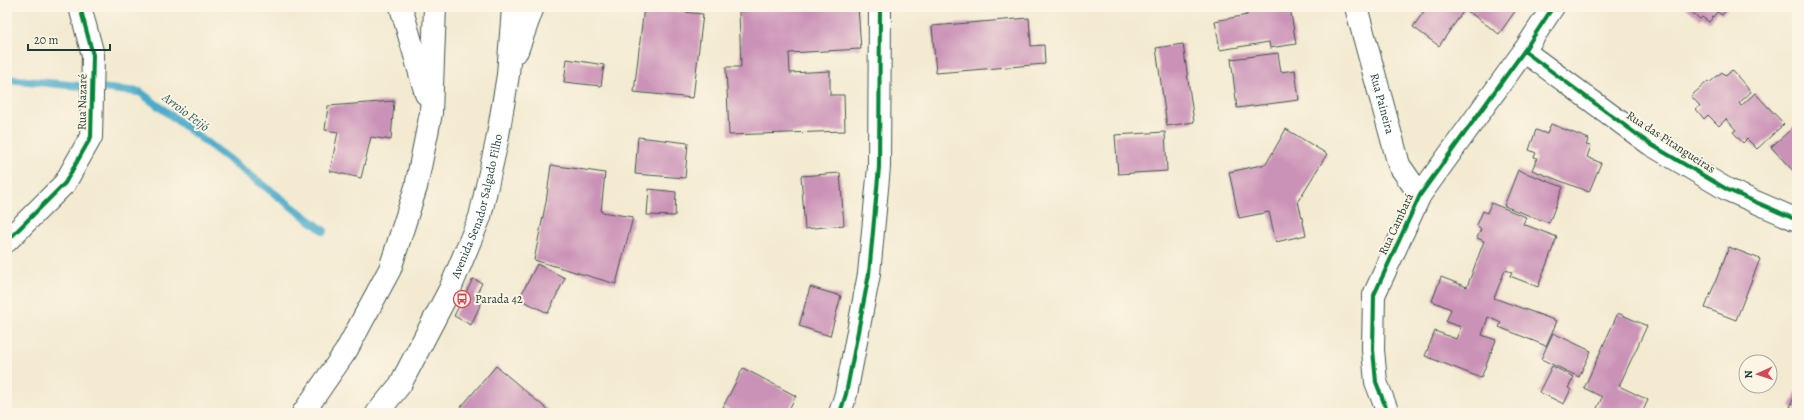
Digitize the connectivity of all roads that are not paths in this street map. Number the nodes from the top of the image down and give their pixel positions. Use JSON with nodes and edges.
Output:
{"nodes":[{"id":1,"x":80,"y":7,"type":"edge"},
{"id":2,"x":401,"y":7,"type":"edge"},
{"id":3,"x":436,"y":7,"type":"edge"},
{"id":4,"x":513,"y":7,"type":"edge"},
{"id":5,"x":533,"y":7,"type":"edge"},
{"id":6,"x":880,"y":7,"type":"edge"},
{"id":7,"x":1356,"y":7,"type":"edge"},
{"id":8,"x":1553,"y":7,"type":"edge"},
{"id":9,"x":1524,"y":51,"type":"junction"},
{"id":10,"x":508,"y":75,"type":"junction"},
{"id":11,"x":431,"y":113,"type":"junction"},
{"id":12,"x":1420,"y":195,"type":"junction"},
{"id":13,"x":1797,"y":220,"type":"edge"},
{"id":14,"x":7,"y":241,"type":"edge"},
{"id":15,"x":303,"y":413,"type":"edge"},
{"id":16,"x":377,"y":413,"type":"edge"},
{"id":17,"x":840,"y":413,"type":"edge"},
{"id":18,"x":1388,"y":413,"type":"edge"}],
"edges":[{"from":1,"to":14,"type":"street","name":"Rua Nazaré"},
{"from":2,"to":11,"type":"street"},
{"from":3,"to":11,"type":"street"},
{"from":4,"to":10,"type":"street","name":"Avenida Senador Salgado Filho"},
{"from":5,"to":10,"type":"street","name":"Avenida Senador Salgado Filho"},
{"from":6,"to":17,"type":"street"},
{"from":7,"to":12,"type":"street","name":"Rua Paineira"},
{"from":8,"to":9,"type":"street","name":"Rua Cambará"},
{"from":9,"to":12,"type":"street","name":"Rua Cambará"},
{"from":9,"to":13,"type":"street","name":"Rua das Pitangueiras"},
{"from":10,"to":16,"type":"street","name":"Avenida Senador Salgado Filho"},
{"from":11,"to":15,"type":"street"},
{"from":12,"to":18,"type":"street","name":"Rua Cambará"}]}
